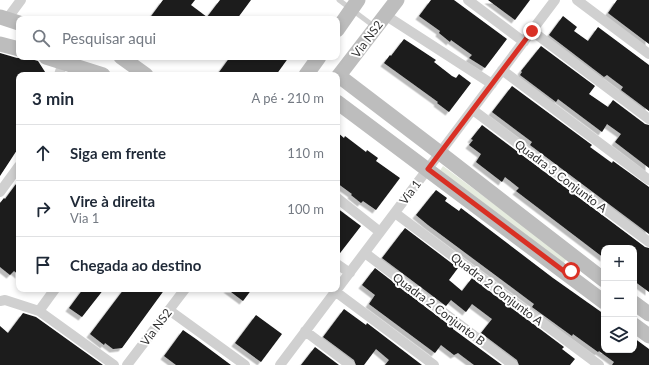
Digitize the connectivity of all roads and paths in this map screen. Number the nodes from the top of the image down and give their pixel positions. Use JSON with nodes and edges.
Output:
{"nodes":[{"id":1,"x":21,"y":0,"type":"edge"},
{"id":2,"x":339,"y":0,"type":"edge"},
{"id":3,"x":397,"y":0,"type":"edge"},
{"id":4,"x":468,"y":0,"type":"edge"},
{"id":5,"x":555,"y":0,"type":"edge"},
{"id":6,"x":577,"y":0,"type":"edge"},
{"id":7,"x":355,"y":5,"type":"edge"},
{"id":8,"x":385,"y":15,"type":"junction"},
{"id":9,"x":9,"y":20,"type":"edge"},
{"id":10,"x":340,"y":26,"type":"edge"},
{"id":11,"x":376,"y":28,"type":"junction"},
{"id":12,"x":532,"y":31,"type":"junction"},
{"id":13,"x":524,"y":42,"type":"junction"},
{"id":14,"x":0,"y":44,"type":"edge"},
{"id":15,"x":16,"y":48,"type":"edge"},
{"id":16,"x":649,"y":54,"type":"edge"},
{"id":17,"x":50,"y":60,"type":"edge"},
{"id":18,"x":125,"y":60,"type":"edge"},
{"id":19,"x":316,"y":60,"type":"edge"},
{"id":20,"x":61,"y":69,"type":"edge"},
{"id":21,"x":502,"y":70,"type":"junction"},
{"id":22,"x":82,"y":72,"type":"edge"},
{"id":23,"x":142,"y":72,"type":"edge"},
{"id":24,"x":308,"y":72,"type":"edge"},
{"id":25,"x":340,"y":74,"type":"edge"},
{"id":26,"x":340,"y":78,"type":"edge"},
{"id":27,"x":492,"y":84,"type":"junction"},
{"id":28,"x":362,"y":94,"type":"junction"},
{"id":29,"x":340,"y":104,"type":"edge"},
{"id":30,"x":473,"y":110,"type":"junction"},
{"id":31,"x":350,"y":111,"type":"junction"},
{"id":32,"x":649,"y":119,"type":"edge"},
{"id":33,"x":440,"y":153,"type":"junction"},
{"id":34,"x":428,"y":169,"type":"junction"},
{"id":35,"x":16,"y":170,"type":"edge"},
{"id":36,"x":649,"y":180,"type":"edge"},
{"id":37,"x":0,"y":192,"type":"edge"},
{"id":38,"x":340,"y":200,"type":"edge"},
{"id":39,"x":395,"y":212,"type":"junction"},
{"id":40,"x":380,"y":232,"type":"junction"},
{"id":41,"x":649,"y":242,"type":"edge"},
{"id":42,"x":365,"y":253,"type":"junction"},
{"id":43,"x":577,"y":260,"type":"junction"},
{"id":44,"x":340,"y":266,"type":"edge"},
{"id":45,"x":565,"y":272,"type":"junction"},
{"id":46,"x":350,"y":273,"type":"junction"},
{"id":47,"x":601,"y":278,"type":"edge"},
{"id":48,"x":601,"y":279,"type":"edge"},
{"id":49,"x":340,"y":287,"type":"edge"},
{"id":50,"x":53,"y":292,"type":"edge"},
{"id":51,"x":183,"y":292,"type":"edge"},
{"id":52,"x":336,"y":292,"type":"joint"},
{"id":53,"x":591,"y":292,"type":"junction"},
{"id":54,"x":601,"y":300,"type":"edge"},
{"id":55,"x":0,"y":301,"type":"edge"},
{"id":56,"x":637,"y":305,"type":"edge"},
{"id":57,"x":169,"y":310,"type":"junction"},
{"id":58,"x":39,"y":311,"type":"junction"},
{"id":59,"x":649,"y":314,"type":"edge"},
{"id":60,"x":637,"y":327,"type":"edge"},
{"id":61,"x":305,"y":331,"type":"junction"},
{"id":62,"x":649,"y":336,"type":"edge"},
{"id":63,"x":114,"y":365,"type":"edge"},
{"id":64,"x":128,"y":365,"type":"edge"},
{"id":65,"x":245,"y":365,"type":"edge"},
{"id":66,"x":280,"y":365,"type":"edge"},
{"id":67,"x":350,"y":365,"type":"edge"},
{"id":68,"x":434,"y":365,"type":"edge"},
{"id":69,"x":513,"y":365,"type":"edge"},
{"id":70,"x":599,"y":365,"type":"edge"}],
"edges":[{"from":1,"to":9,"type":"street"},
{"from":2,"to":7,"type":"lane"},
{"from":3,"to":8,"type":"street","name":"Via NS2"},
{"from":4,"to":13,"type":"street"},
{"from":5,"to":12,"type":"street","name":"Via 1"},
{"from":6,"to":16,"type":"street"},
{"from":7,"to":10,"type":"street"},
{"from":7,"to":11,"type":"lane"},
{"from":8,"to":11,"type":"street","name":"Via NS2"},
{"from":8,"to":27,"type":"street"},
{"from":11,"to":25,"type":"street","name":"Via NS2"},
{"from":12,"to":13,"type":"street","name":"Via 1"},
{"from":12,"to":32,"type":"street"},
{"from":13,"to":21,"type":"street","name":"Via 1"},
{"from":14,"to":15,"type":"street"},
{"from":17,"to":20,"type":"street"},
{"from":18,"to":23,"type":"street"},
{"from":19,"to":24,"type":"street"},
{"from":20,"to":22,"type":"street"},
{"from":21,"to":27,"type":"street","name":"Via 1"},
{"from":21,"to":36,"type":"street"},
{"from":26,"to":28,"type":"street"},
{"from":27,"to":30,"type":"street","name":"Via 1"},
{"from":28,"to":31,"type":"street"},
{"from":28,"to":33,"type":"street"},
{"from":29,"to":31,"type":"street"},
{"from":30,"to":33,"type":"street","name":"Via 1"},
{"from":30,"to":41,"type":"street","name":"Quadra 3 Conjunto A"},
{"from":31,"to":34,"type":"street"},
{"from":33,"to":34,"type":"street","name":"Via 1"},
{"from":33,"to":43,"type":"street"},
{"from":34,"to":39,"type":"street","name":"Via 1"},
{"from":34,"to":45,"type":"street"},
{"from":35,"to":37,"type":"street"},
{"from":38,"to":40,"type":"street"},
{"from":39,"to":40,"type":"street","name":"Via 1"},
{"from":39,"to":70,"type":"street","name":"Quadra 2 Conjunto A"},
{"from":40,"to":42,"type":"street","name":"Via 1"},
{"from":42,"to":46,"type":"street","name":"Via 1"},
{"from":42,"to":69,"type":"street","name":"Quadra 2 Conjunto B"},
{"from":43,"to":45,"type":"street"},
{"from":43,"to":47,"type":"street"},
{"from":44,"to":46,"type":"street"},
{"from":45,"to":53,"type":"street"},
{"from":46,"to":49,"type":"street","name":"Via 1"},
{"from":48,"to":53,"type":"street"},
{"from":50,"to":58,"type":"street"},
{"from":51,"to":57,"type":"street","name":"Via NS2"},
{"from":52,"to":61,"type":"street","name":"Via 1"},
{"from":52,"to":68,"type":"street"},
{"from":53,"to":54,"type":"street"},
{"from":55,"to":58,"type":"street"},
{"from":56,"to":59,"type":"street"},
{"from":57,"to":64,"type":"street","name":"Via NS2"},
{"from":57,"to":65,"type":"street"},
{"from":58,"to":63,"type":"street"},
{"from":60,"to":62,"type":"street"},
{"from":61,"to":66,"type":"street","name":"Via 1"},
{"from":61,"to":67,"type":"street"}]}
